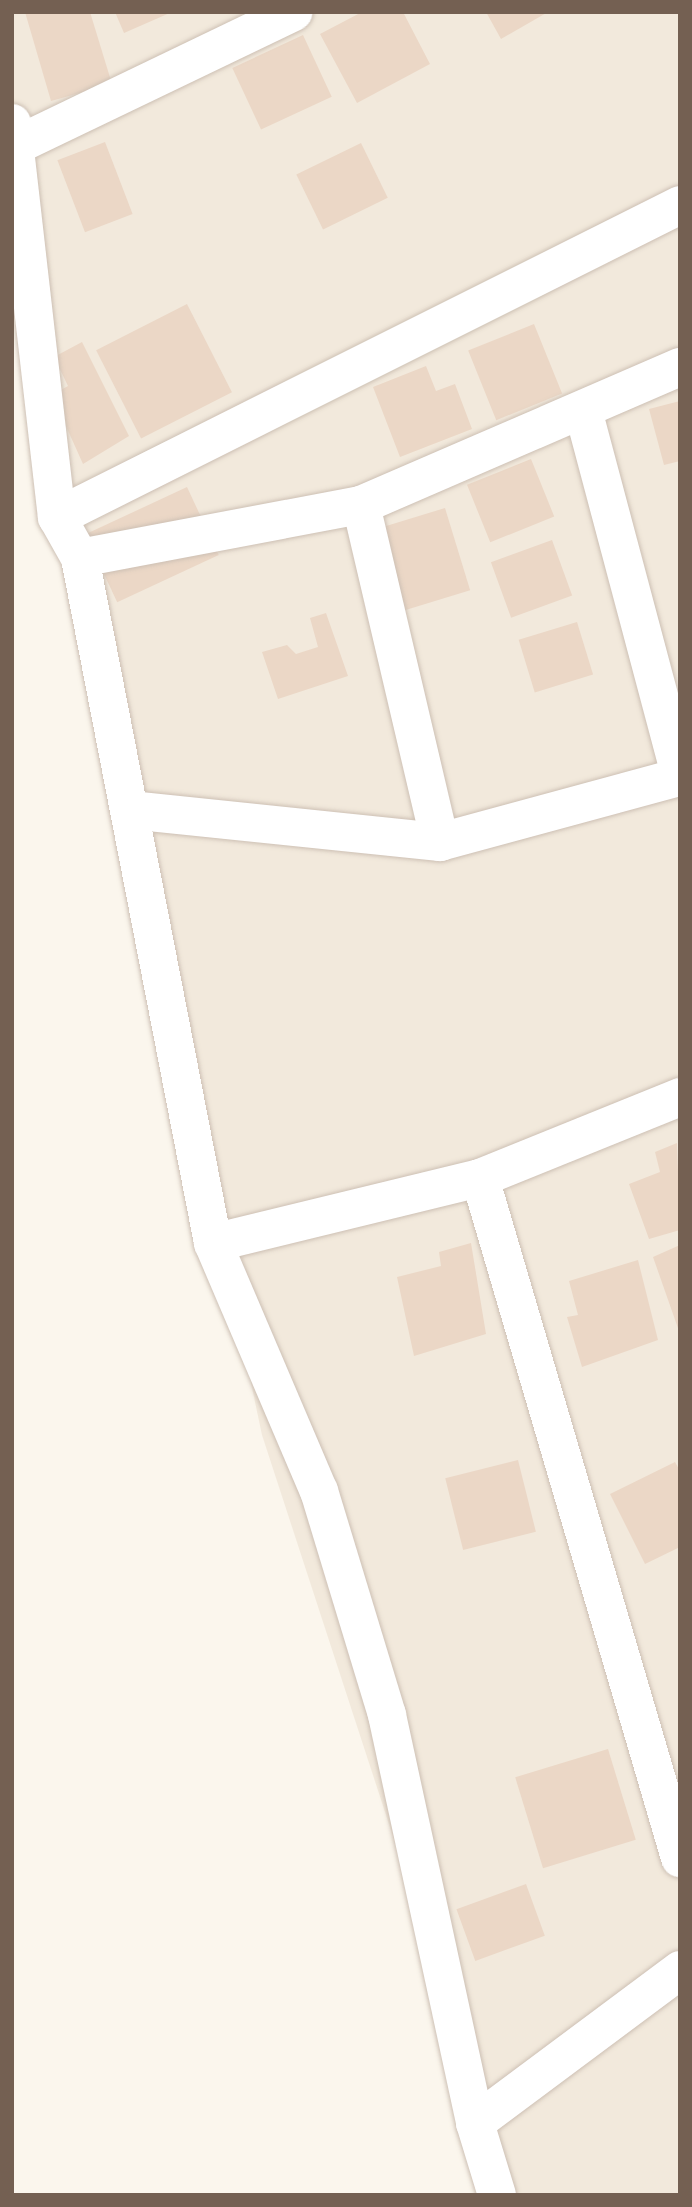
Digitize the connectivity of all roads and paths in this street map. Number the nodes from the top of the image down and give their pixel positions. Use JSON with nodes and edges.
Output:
{"nodes":[{"id":1,"x":293,"y":12,"type":"edge"},
{"id":2,"x":14,"y":135,"type":"edge"},
{"id":3,"x":680,"y":205,"type":"edge"},
{"id":4,"x":680,"y":366,"type":"edge"},
{"id":5,"x":583,"y":410,"type":"junction"},
{"id":6,"x":361,"y":505,"type":"junction"},
{"id":7,"x":57,"y":517,"type":"junction"},
{"id":8,"x":80,"y":558,"type":"junction"},
{"id":9,"x":680,"y":776,"type":"edge"},
{"id":10,"x":130,"y":810,"type":"junction"},
{"id":11,"x":440,"y":842,"type":"junction"},
{"id":12,"x":680,"y":1097,"type":"edge"},
{"id":13,"x":480,"y":1178,"type":"junction"},
{"id":14,"x":213,"y":1244,"type":"junction"},
{"id":15,"x":680,"y":1858,"type":"edge"},
{"id":16,"x":680,"y":1970,"type":"edge"},
{"id":17,"x":475,"y":2123,"type":"junction"},
{"id":18,"x":497,"y":2195,"type":"edge"}],
"edges":[{"from":1,"to":2,"type":"street"},
{"from":2,"to":7,"type":"street"},
{"from":3,"to":7,"type":"street"},
{"from":4,"to":5,"type":"street"},
{"from":5,"to":6,"type":"street"},
{"from":5,"to":9,"type":"street"},
{"from":6,"to":8,"type":"street"},
{"from":6,"to":11,"type":"street"},
{"from":7,"to":8,"type":"street"},
{"from":8,"to":10,"type":"street"},
{"from":9,"to":11,"type":"street"},
{"from":10,"to":11,"type":"street"},
{"from":10,"to":14,"type":"street"},
{"from":12,"to":13,"type":"street"},
{"from":13,"to":14,"type":"street"},
{"from":13,"to":15,"type":"street"},
{"from":14,"to":17,"type":"street"},
{"from":16,"to":17,"type":"street"},
{"from":17,"to":18,"type":"street"}]}
